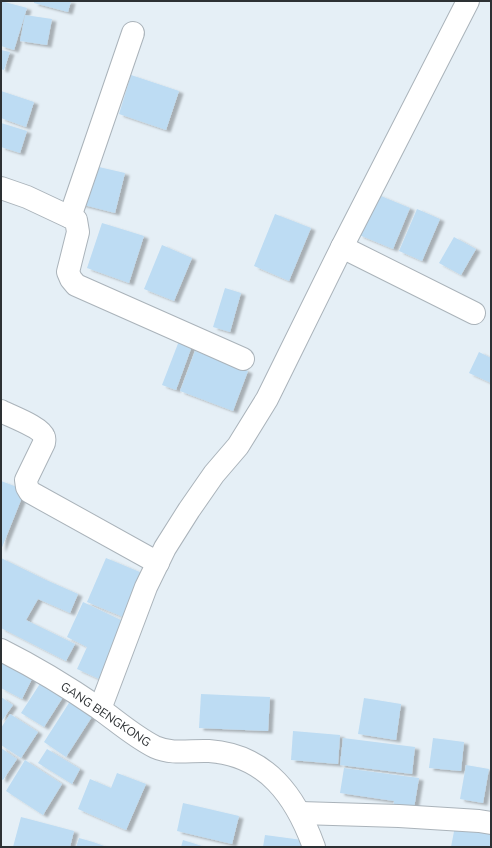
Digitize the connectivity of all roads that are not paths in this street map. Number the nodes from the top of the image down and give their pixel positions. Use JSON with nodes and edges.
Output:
{"nodes":[{"id":1,"x":468,"y":1,"type":"edge"},
{"id":2,"x":133,"y":33,"type":"dead end"},
{"id":3,"x":1,"y":188,"type":"edge"},
{"id":4,"x":70,"y":218,"type":"junction"},
{"id":5,"x":342,"y":247,"type":"junction"},
{"id":6,"x":474,"y":313,"type":"dead end"},
{"id":7,"x":243,"y":359,"type":"dead end"},
{"id":8,"x":1,"y":411,"type":"edge"},
{"id":9,"x":158,"y":563,"type":"junction"},
{"id":10,"x":1,"y":650,"type":"edge"},
{"id":11,"x":100,"y":709,"type":"junction"},
{"id":12,"x":300,"y":813,"type":"junction"},
{"id":13,"x":491,"y":823,"type":"edge"},
{"id":14,"x":314,"y":847,"type":"edge"}],
"edges":[{"from":1,"to":5,"type":"street"},
{"from":2,"to":4,"type":"street"},
{"from":3,"to":4,"type":"street"},
{"from":4,"to":7,"type":"street"},
{"from":5,"to":6,"type":"street"},
{"from":5,"to":9,"type":"street"},
{"from":8,"to":9,"type":"street"},
{"from":9,"to":11,"type":"street"},
{"from":10,"to":11,"type":"street","name":"GANG BENGKONG"},
{"from":11,"to":12,"type":"street","name":"GANG BENGKONG"},
{"from":12,"to":13,"type":"street"},
{"from":12,"to":14,"type":"street","name":"GANG BENGKONG"}]}
